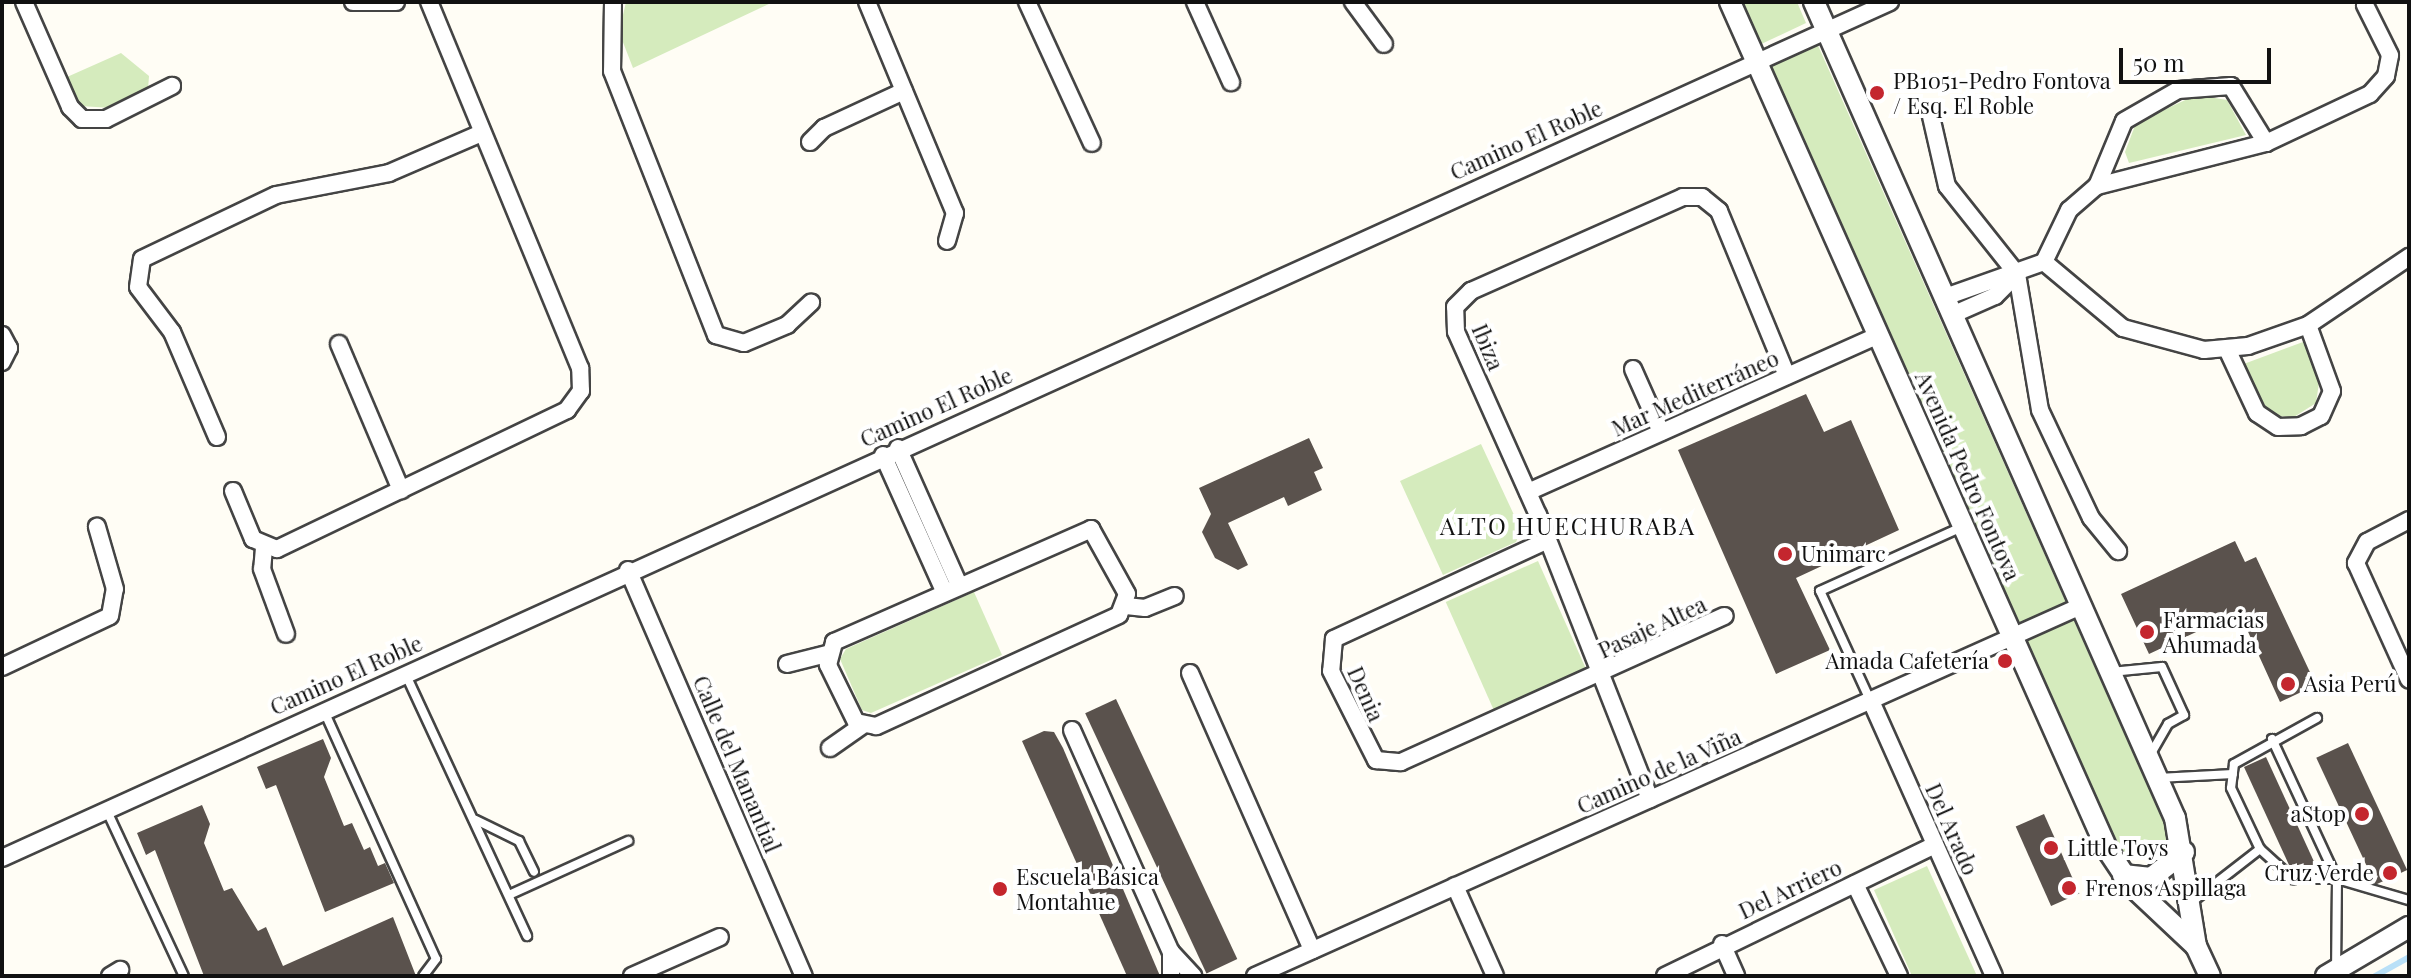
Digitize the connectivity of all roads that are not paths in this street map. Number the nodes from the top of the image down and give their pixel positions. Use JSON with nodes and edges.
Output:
{"nodes":[{"id":1,"x":24,"y":2,"type":"edge"},
{"id":2,"x":353,"y":2,"type":"edge"},
{"id":3,"x":396,"y":2,"type":"edge"},
{"id":4,"x":429,"y":2,"type":"edge"},
{"id":5,"x":613,"y":2,"type":"edge"},
{"id":6,"x":867,"y":2,"type":"edge"},
{"id":7,"x":1027,"y":2,"type":"edge"},
{"id":8,"x":1195,"y":2,"type":"edge"},
{"id":9,"x":1353,"y":2,"type":"edge"},
{"id":10,"x":1730,"y":2,"type":"edge"},
{"id":11,"x":1814,"y":2,"type":"edge"},
{"id":12,"x":1890,"y":2,"type":"edge"},
{"id":13,"x":2365,"y":5,"type":"dead end"},
{"id":14,"x":1825,"y":28,"type":"junction"},
{"id":15,"x":1384,"y":44,"type":"dead end"},
{"id":16,"x":1756,"y":59,"type":"junction"},
{"id":17,"x":1231,"y":82,"type":"dead end"},
{"id":18,"x":172,"y":86,"type":"dead end"},
{"id":19,"x":904,"y":91,"type":"junction"},
{"id":20,"x":1930,"y":112,"type":"dead end"},
{"id":21,"x":479,"y":134,"type":"junction"},
{"id":22,"x":810,"y":142,"type":"dead end"},
{"id":23,"x":1092,"y":143,"type":"dead end"},
{"id":24,"x":2266,"y":143,"type":"junction"},
{"id":25,"x":2097,"y":186,"type":"junction"},
{"id":26,"x":947,"y":241,"type":"dead end"},
{"id":27,"x":2409,"y":257,"type":"edge"},
{"id":28,"x":2044,"y":262,"type":"junction"},
{"id":29,"x":2017,"y":274,"type":"junction"},
{"id":30,"x":811,"y":303,"type":"dead end"},
{"id":31,"x":1949,"y":306,"type":"junction"},
{"id":32,"x":2308,"y":325,"type":"junction"},
{"id":33,"x":2,"y":335,"type":"edge"},
{"id":34,"x":1879,"y":335,"type":"junction"},
{"id":35,"x":339,"y":344,"type":"dead end"},
{"id":36,"x":2227,"y":349,"type":"junction"},
{"id":37,"x":2,"y":362,"type":"edge"},
{"id":38,"x":1633,"y":369,"type":"dead end"},
{"id":39,"x":1787,"y":376,"type":"junction"},
{"id":40,"x":1661,"y":432,"type":"junction"},
{"id":41,"x":217,"y":437,"type":"dead end"},
{"id":42,"x":890,"y":452,"type":"junction"},
{"id":43,"x":401,"y":490,"type":"junction"},
{"id":44,"x":233,"y":491,"type":"dead end"},
{"id":45,"x":1528,"y":492,"type":"junction"},
{"id":46,"x":2409,"y":520,"type":"edge"},
{"id":47,"x":1964,"y":526,"type":"junction"},
{"id":48,"x":97,"y":527,"type":"dead end"},
{"id":49,"x":1548,"y":540,"type":"junction"},
{"id":50,"x":264,"y":548,"type":"junction"},
{"id":51,"x":2118,"y":551,"type":"dead end"},
{"id":52,"x":628,"y":570,"type":"junction"},
{"id":53,"x":951,"y":588,"type":"junction"},
{"id":54,"x":1175,"y":596,"type":"dead end"},
{"id":55,"x":1126,"y":606,"type":"junction"},
{"id":56,"x":2081,"y":606,"type":"junction"},
{"id":57,"x":1725,"y":616,"type":"dead end"},
{"id":58,"x":286,"y":634,"type":"dead end"},
{"id":59,"x":2013,"y":637,"type":"junction"},
{"id":60,"x":827,"y":654,"type":"junction"},
{"id":61,"x":787,"y":664,"type":"dead end"},
{"id":62,"x":2,"y":667,"type":"edge"},
{"id":63,"x":2110,"y":672,"type":"junction"},
{"id":64,"x":405,"y":673,"type":"junction"},
{"id":65,"x":1190,"y":673,"type":"dead end"},
{"id":66,"x":1597,"y":677,"type":"junction"},
{"id":67,"x":2409,"y":680,"type":"edge"},
{"id":68,"x":1871,"y":701,"type":"junction"},
{"id":69,"x":324,"y":710,"type":"junction"},
{"id":70,"x":2317,"y":718,"type":"dead end"},
{"id":71,"x":861,"y":726,"type":"junction"},
{"id":72,"x":1072,"y":730,"type":"dead end"},
{"id":73,"x":2272,"y":739,"type":"junction"},
{"id":74,"x":830,"y":748,"type":"dead end"},
{"id":75,"x":2148,"y":758,"type":"junction"},
{"id":76,"x":2233,"y":774,"type":"junction"},
{"id":77,"x":2158,"y":778,"type":"junction"},
{"id":78,"x":1650,"y":799,"type":"junction"},
{"id":79,"x":106,"y":809,"type":"junction"},
{"id":80,"x":472,"y":816,"type":"junction"},
{"id":81,"x":628,"y":841,"type":"dead end"},
{"id":82,"x":1935,"y":845,"type":"junction"},
{"id":83,"x":2260,"y":849,"type":"junction"},
{"id":84,"x":2184,"y":852,"type":"junction"},
{"id":85,"x":2,"y":858,"type":"edge"},
{"id":86,"x":534,"y":872,"type":"dead end"},
{"id":87,"x":2123,"y":875,"type":"junction"},
{"id":88,"x":2337,"y":879,"type":"junction"},
{"id":89,"x":1855,"y":884,"type":"junction"},
{"id":90,"x":1455,"y":886,"type":"junction"},
{"id":91,"x":509,"y":895,"type":"junction"},
{"id":92,"x":2409,"y":900,"type":"edge"},
{"id":93,"x":2193,"y":901,"type":"junction"},
{"id":94,"x":2409,"y":927,"type":"edge"},
{"id":95,"x":527,"y":936,"type":"dead end"},
{"id":96,"x":720,"y":937,"type":"dead end"},
{"id":97,"x":1722,"y":944,"type":"junction"},
{"id":98,"x":2196,"y":946,"type":"junction"},
{"id":99,"x":1312,"y":950,"type":"junction"},
{"id":100,"x":1171,"y":952,"type":"junction"},
{"id":101,"x":2331,"y":973,"type":"edge"},
{"id":102,"x":184,"y":976,"type":"edge"},
{"id":103,"x":423,"y":976,"type":"edge"},
{"id":104,"x":632,"y":976,"type":"edge"},
{"id":105,"x":804,"y":976,"type":"edge"},
{"id":106,"x":1171,"y":976,"type":"edge"},
{"id":107,"x":1193,"y":976,"type":"edge"},
{"id":108,"x":1255,"y":976,"type":"edge"},
{"id":109,"x":1495,"y":976,"type":"edge"},
{"id":110,"x":1665,"y":976,"type":"edge"},
{"id":111,"x":1736,"y":976,"type":"edge"},
{"id":112,"x":1899,"y":976,"type":"edge"},
{"id":113,"x":1994,"y":976,"type":"edge"},
{"id":114,"x":2210,"y":976,"type":"edge"}],
"edges":[{"from":1,"to":18,"type":"street"},
{"from":2,"to":3,"type":"street"},
{"from":4,"to":21,"type":"street"},
{"from":5,"to":30,"type":"street"},
{"from":6,"to":19,"type":"street"},
{"from":7,"to":23,"type":"street"},
{"from":8,"to":17,"type":"street"},
{"from":9,"to":15,"type":"street"},
{"from":10,"to":16,"type":"street","name":"Avenida Pedro Fontova"},
{"from":11,"to":14,"type":"street","name":"Avenida Pedro Fontova"},
{"from":12,"to":14,"type":"street","name":"Camino El Roble"},
{"from":13,"to":24,"type":"street"},
{"from":14,"to":16,"type":"street","name":"Camino El Roble"},
{"from":14,"to":31,"type":"street","name":"Avenida Pedro Fontova"},
{"from":16,"to":34,"type":"street","name":"Avenida Pedro Fontova"},
{"from":16,"to":42,"type":"street","name":"Camino El Roble"},
{"from":19,"to":22,"type":"street"},
{"from":19,"to":26,"type":"street"},
{"from":20,"to":29,"type":"street"},
{"from":21,"to":41,"type":"street"},
{"from":21,"to":43,"type":"street"},
{"from":24,"to":25,"type":"street"},
{"from":24,"to":25,"type":"street"},
{"from":25,"to":28,"type":"street"},
{"from":27,"to":32,"type":"street"},
{"from":28,"to":29,"type":"street"},
{"from":28,"to":36,"type":"street"},
{"from":29,"to":31,"type":"street"},
{"from":29,"to":51,"type":"street"},
{"from":31,"to":56,"type":"street","name":"Avenida Pedro Fontova"},
{"from":32,"to":36,"type":"street"},
{"from":32,"to":36,"type":"street"},
{"from":33,"to":37,"type":"street"},
{"from":34,"to":39,"type":"street","name":"Mar Mediterráneo"},
{"from":34,"to":47,"type":"street","name":"Avenida Pedro Fontova"},
{"from":35,"to":43,"type":"street"},
{"from":38,"to":40,"type":"street"},
{"from":39,"to":40,"type":"street","name":"Mar Mediterráneo"},
{"from":39,"to":45,"type":"street","name":"Ibiza"},
{"from":40,"to":45,"type":"street","name":"Mar Mediterráneo"},
{"from":42,"to":52,"type":"street","name":"Camino El Roble"},
{"from":42,"to":53,"type":"street"},
{"from":43,"to":50,"type":"street"},
{"from":44,"to":50,"type":"street"},
{"from":45,"to":49,"type":"street","name":"Ibiza"},
{"from":46,"to":67,"type":"street"},
{"from":47,"to":59,"type":"street","name":"Avenida Pedro Fontova"},
{"from":47,"to":68,"type":"lane"},
{"from":48,"to":62,"type":"street"},
{"from":49,"to":66,"type":"street","name":"Ibiza"},
{"from":49,"to":66,"type":"street","name":"Denia"},
{"from":50,"to":58,"type":"street"},
{"from":52,"to":64,"type":"street","name":"Camino El Roble"},
{"from":52,"to":105,"type":"street","name":"Calle del Manantial"},
{"from":53,"to":55,"type":"street"},
{"from":53,"to":60,"type":"street"},
{"from":54,"to":55,"type":"street"},
{"from":55,"to":71,"type":"street"},
{"from":56,"to":59,"type":"street","name":"Camino de la Viña"},
{"from":56,"to":63,"type":"street","name":"Avenida Pedro Fontova"},
{"from":57,"to":66,"type":"street","name":"Pasaje Altea"},
{"from":59,"to":68,"type":"street","name":"Camino de la Viña"},
{"from":59,"to":87,"type":"street","name":"Avenida Pedro Fontova"},
{"from":60,"to":61,"type":"street"},
{"from":60,"to":71,"type":"street"},
{"from":63,"to":75,"type":"street","name":"Avenida Pedro Fontova"},
{"from":63,"to":75,"type":"lane"},
{"from":64,"to":69,"type":"street","name":"Camino El Roble"},
{"from":64,"to":80,"type":"lane"},
{"from":65,"to":99,"type":"street"},
{"from":66,"to":78,"type":"street","name":"Ibiza"},
{"from":68,"to":78,"type":"street","name":"Camino de la Viña"},
{"from":68,"to":82,"type":"street","name":"Del Arado"},
{"from":69,"to":79,"type":"street","name":"Camino El Roble"},
{"from":69,"to":103,"type":"lane"},
{"from":70,"to":73,"type":"lane"},
{"from":71,"to":74,"type":"street"},
{"from":72,"to":100,"type":"street"},
{"from":73,"to":76,"type":"lane"},
{"from":73,"to":88,"type":"lane"},
{"from":75,"to":77,"type":"street","name":"Avenida Pedro Fontova"},
{"from":76,"to":77,"type":"lane"},
{"from":76,"to":83,"type":"lane"},
{"from":77,"to":84,"type":"street","name":"Avenida Pedro Fontova"},
{"from":78,"to":90,"type":"street","name":"Camino de la Viña"},
{"from":79,"to":85,"type":"street","name":"Camino El Roble"},
{"from":79,"to":102,"type":"lane"},
{"from":80,"to":86,"type":"lane"},
{"from":80,"to":91,"type":"lane"},
{"from":81,"to":91,"type":"lane"},
{"from":82,"to":89,"type":"street","name":"Del Arriero"},
{"from":82,"to":113,"type":"street","name":"Del Arado"},
{"from":83,"to":88,"type":"lane"},
{"from":83,"to":93,"type":"lane"},
{"from":84,"to":87,"type":"street"},
{"from":84,"to":93,"type":"street","name":"Avenida Pedro Fontova"},
{"from":87,"to":98,"type":"street","name":"Avenida Pedro Fontova"},
{"from":88,"to":92,"type":"lane"},
{"from":88,"to":101,"type":"lane"},
{"from":89,"to":97,"type":"street","name":"Del Arriero"},
{"from":89,"to":112,"type":"street"},
{"from":90,"to":99,"type":"street","name":"Camino de la Viña"},
{"from":90,"to":109,"type":"street"},
{"from":91,"to":95,"type":"lane"},
{"from":93,"to":98,"type":"street","name":"Avenida Pedro Fontova"},
{"from":94,"to":101,"type":"street"},
{"from":96,"to":104,"type":"street"},
{"from":97,"to":110,"type":"street","name":"Del Arriero"},
{"from":97,"to":111,"type":"street"},
{"from":98,"to":114,"type":"street","name":"Avenida Pedro Fontova"},
{"from":99,"to":108,"type":"street","name":"Camino de la Viña"},
{"from":100,"to":106,"type":"street"},
{"from":100,"to":107,"type":"street"}]}
